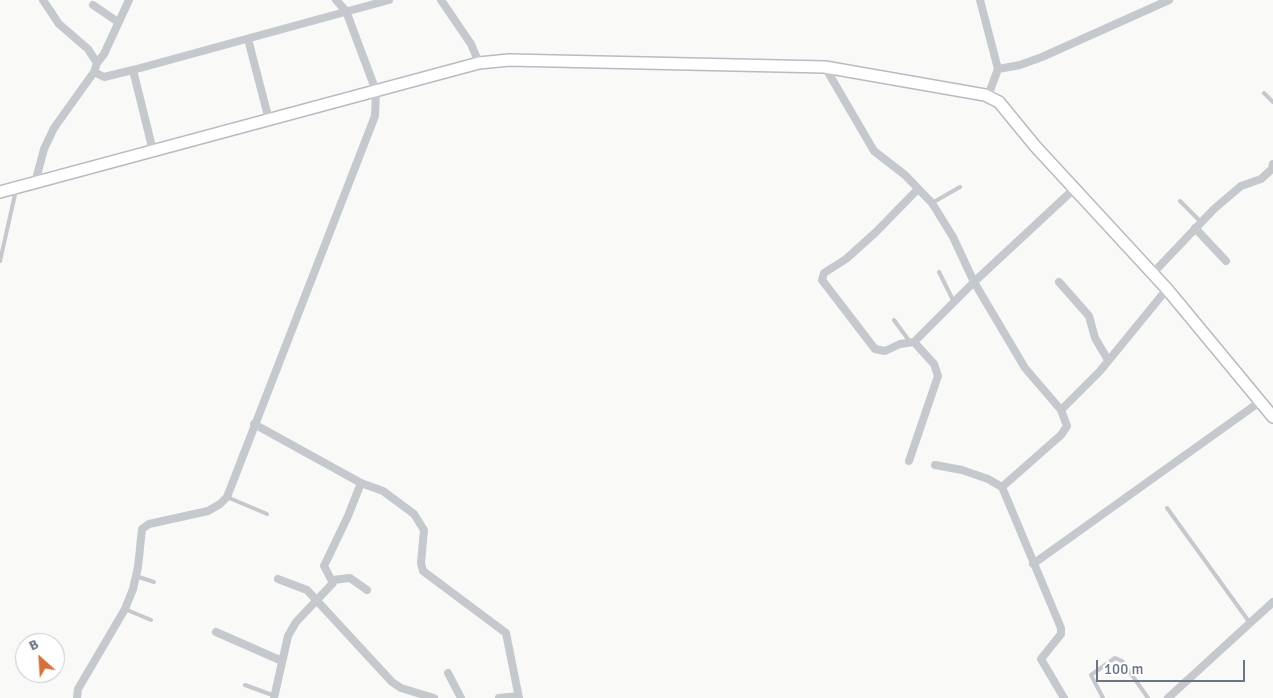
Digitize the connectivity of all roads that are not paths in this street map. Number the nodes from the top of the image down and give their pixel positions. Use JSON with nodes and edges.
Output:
{"nodes":[{"id":1,"x":44,"y":0,"type":"edge"},
{"id":2,"x":129,"y":0,"type":"edge"},
{"id":3,"x":336,"y":0,"type":"edge"},
{"id":4,"x":389,"y":0,"type":"edge"},
{"id":5,"x":441,"y":0,"type":"edge"},
{"id":6,"x":980,"y":0,"type":"edge"},
{"id":7,"x":1169,"y":0,"type":"edge"},
{"id":8,"x":93,"y":5,"type":"dead end"},
{"id":9,"x":346,"y":11,"type":"junction"},
{"id":10,"x":118,"y":22,"type":"junction"},
{"id":11,"x":248,"y":39,"type":"junction"},
{"id":12,"x":97,"y":63,"type":"junction"},
{"id":13,"x":479,"y":63,"type":"junction"},
{"id":14,"x":824,"y":67,"type":"junction"},
{"id":15,"x":998,"y":69,"type":"junction"},
{"id":16,"x":133,"y":70,"type":"junction"},
{"id":17,"x":94,"y":72,"type":"junction"},
{"id":18,"x":376,"y":91,"type":"junction"},
{"id":19,"x":1264,"y":93,"type":"dead end"},
{"id":20,"x":988,"y":96,"type":"junction"},
{"id":21,"x":1273,"y":102,"type":"edge"},
{"id":22,"x":270,"y":120,"type":"junction"},
{"id":23,"x":154,"y":151,"type":"junction"},
{"id":24,"x":1273,"y":164,"type":"edge"},
{"id":25,"x":34,"y":183,"type":"junction"},
{"id":26,"x":960,"y":187,"type":"dead end"},
{"id":27,"x":16,"y":188,"type":"junction"},
{"id":28,"x":917,"y":190,"type":"junction"},
{"id":29,"x":1074,"y":190,"type":"junction"},
{"id":30,"x":0,"y":192,"type":"edge"},
{"id":31,"x":1180,"y":200,"type":"dead end"},
{"id":32,"x":932,"y":203,"type":"junction"},
{"id":33,"x":1201,"y":222,"type":"junction"},
{"id":34,"x":1195,"y":228,"type":"junction"},
{"id":35,"x":0,"y":261,"type":"edge"},
{"id":36,"x":1226,"y":262,"type":"dead end"},
{"id":37,"x":939,"y":272,"type":"dead end"},
{"id":38,"x":1152,"y":274,"type":"junction"},
{"id":39,"x":974,"y":282,"type":"junction"},
{"id":40,"x":1059,"y":282,"type":"dead end"},
{"id":41,"x":1166,"y":289,"type":"junction"},
{"id":42,"x":954,"y":302,"type":"junction"},
{"id":43,"x":894,"y":320,"type":"dead end"},
{"id":44,"x":912,"y":342,"type":"junction"},
{"id":45,"x":1108,"y":360,"type":"junction"},
{"id":46,"x":1261,"y":401,"type":"junction"},
{"id":47,"x":1061,"y":410,"type":"junction"},
{"id":48,"x":1273,"y":417,"type":"edge"},
{"id":49,"x":254,"y":424,"type":"junction"},
{"id":50,"x":909,"y":461,"type":"dead end"},
{"id":51,"x":935,"y":465,"type":"dead end"},
{"id":52,"x":361,"y":483,"type":"junction"},
{"id":53,"x":1002,"y":487,"type":"junction"},
{"id":54,"x":227,"y":498,"type":"junction"},
{"id":55,"x":1167,"y":508,"type":"dead end"},
{"id":56,"x":267,"y":514,"type":"dead end"},
{"id":57,"x":1033,"y":564,"type":"junction"},
{"id":58,"x":136,"y":576,"type":"junction"},
{"id":59,"x":278,"y":579,"type":"dead end"},
{"id":60,"x":333,"y":580,"type":"junction"},
{"id":61,"x":154,"y":582,"type":"dead end"},
{"id":62,"x":367,"y":590,"type":"dead end"},
{"id":63,"x":316,"y":601,"type":"junction"},
{"id":64,"x":1273,"y":602,"type":"edge"},
{"id":65,"x":125,"y":609,"type":"junction"},
{"id":66,"x":151,"y":620,"type":"dead end"},
{"id":67,"x":1250,"y":623,"type":"junction"},
{"id":68,"x":216,"y":632,"type":"dead end"},
{"id":69,"x":282,"y":661,"type":"junction"},
{"id":70,"x":448,"y":673,"type":"dead end"},
{"id":71,"x":245,"y":685,"type":"dead end"},
{"id":72,"x":274,"y":697,"type":"edge"},
{"id":73,"x":518,"y":697,"type":"edge"},
{"id":74,"x":77,"y":698,"type":"edge"},
{"id":75,"x":434,"y":698,"type":"edge"},
{"id":76,"x":461,"y":698,"type":"edge"},
{"id":77,"x":499,"y":698,"type":"edge"},
{"id":78,"x":1064,"y":698,"type":"edge"},
{"id":79,"x":1103,"y":698,"type":"edge"},
{"id":80,"x":1148,"y":698,"type":"edge"},
{"id":81,"x":1168,"y":698,"type":"edge"}],
"edges":[{"from":1,"to":12,"type":"street"},
{"from":2,"to":10,"type":"street"},
{"from":3,"to":9,"type":"street"},
{"from":4,"to":9,"type":"street"},
{"from":5,"to":13,"type":"street"},
{"from":6,"to":15,"type":"street"},
{"from":7,"to":15,"type":"street"},
{"from":8,"to":10,"type":"street"},
{"from":9,"to":11,"type":"street"},
{"from":9,"to":18,"type":"street"},
{"from":10,"to":12,"type":"street"},
{"from":11,"to":16,"type":"street"},
{"from":11,"to":22,"type":"street"},
{"from":12,"to":17,"type":"street"},
{"from":13,"to":14,"type":"street"},
{"from":13,"to":18,"type":"street"},
{"from":14,"to":20,"type":"street"},
{"from":14,"to":28,"type":"street"},
{"from":15,"to":20,"type":"street"},
{"from":16,"to":17,"type":"street"},
{"from":16,"to":23,"type":"street"},
{"from":17,"to":25,"type":"street"},
{"from":18,"to":22,"type":"street"},
{"from":18,"to":49,"type":"street"},
{"from":19,"to":21,"type":"lane"},
{"from":20,"to":29,"type":"street"},
{"from":22,"to":23,"type":"street"},
{"from":23,"to":25,"type":"street"},
{"from":24,"to":33,"type":"street"},
{"from":25,"to":27,"type":"street"},
{"from":26,"to":32,"type":"lane"},
{"from":27,"to":30,"type":"street"},
{"from":27,"to":35,"type":"lane"},
{"from":28,"to":32,"type":"street"},
{"from":28,"to":44,"type":"street"},
{"from":29,"to":38,"type":"street"},
{"from":29,"to":39,"type":"street"},
{"from":31,"to":33,"type":"lane"},
{"from":32,"to":39,"type":"street"},
{"from":33,"to":34,"type":"street"},
{"from":34,"to":36,"type":"street"},
{"from":34,"to":38,"type":"street"},
{"from":37,"to":42,"type":"lane"},
{"from":38,"to":41,"type":"street"},
{"from":39,"to":42,"type":"street"},
{"from":39,"to":47,"type":"street"},
{"from":40,"to":45,"type":"street"},
{"from":41,"to":45,"type":"street"},
{"from":41,"to":46,"type":"street"},
{"from":42,"to":44,"type":"street"},
{"from":43,"to":44,"type":"lane"},
{"from":44,"to":50,"type":"street"},
{"from":45,"to":47,"type":"street"},
{"from":46,"to":48,"type":"street"},
{"from":46,"to":57,"type":"street"},
{"from":47,"to":53,"type":"street"},
{"from":49,"to":52,"type":"street"},
{"from":49,"to":54,"type":"street"},
{"from":51,"to":53,"type":"street"},
{"from":52,"to":60,"type":"street"},
{"from":52,"to":73,"type":"street"},
{"from":53,"to":57,"type":"street"},
{"from":54,"to":56,"type":"lane"},
{"from":54,"to":58,"type":"street"},
{"from":55,"to":67,"type":"lane"},
{"from":57,"to":78,"type":"street"},
{"from":58,"to":61,"type":"lane"},
{"from":58,"to":65,"type":"street"},
{"from":59,"to":63,"type":"street"},
{"from":60,"to":62,"type":"street"},
{"from":60,"to":63,"type":"street"},
{"from":63,"to":69,"type":"street"},
{"from":63,"to":75,"type":"street"},
{"from":64,"to":67,"type":"street"},
{"from":65,"to":66,"type":"lane"},
{"from":65,"to":74,"type":"street"},
{"from":67,"to":81,"type":"street"},
{"from":68,"to":69,"type":"street"},
{"from":69,"to":72,"type":"street"},
{"from":70,"to":76,"type":"street"},
{"from":71,"to":72,"type":"lane"},
{"from":73,"to":77,"type":"street"},
{"from":79,"to":80,"type":"lane"}]}
